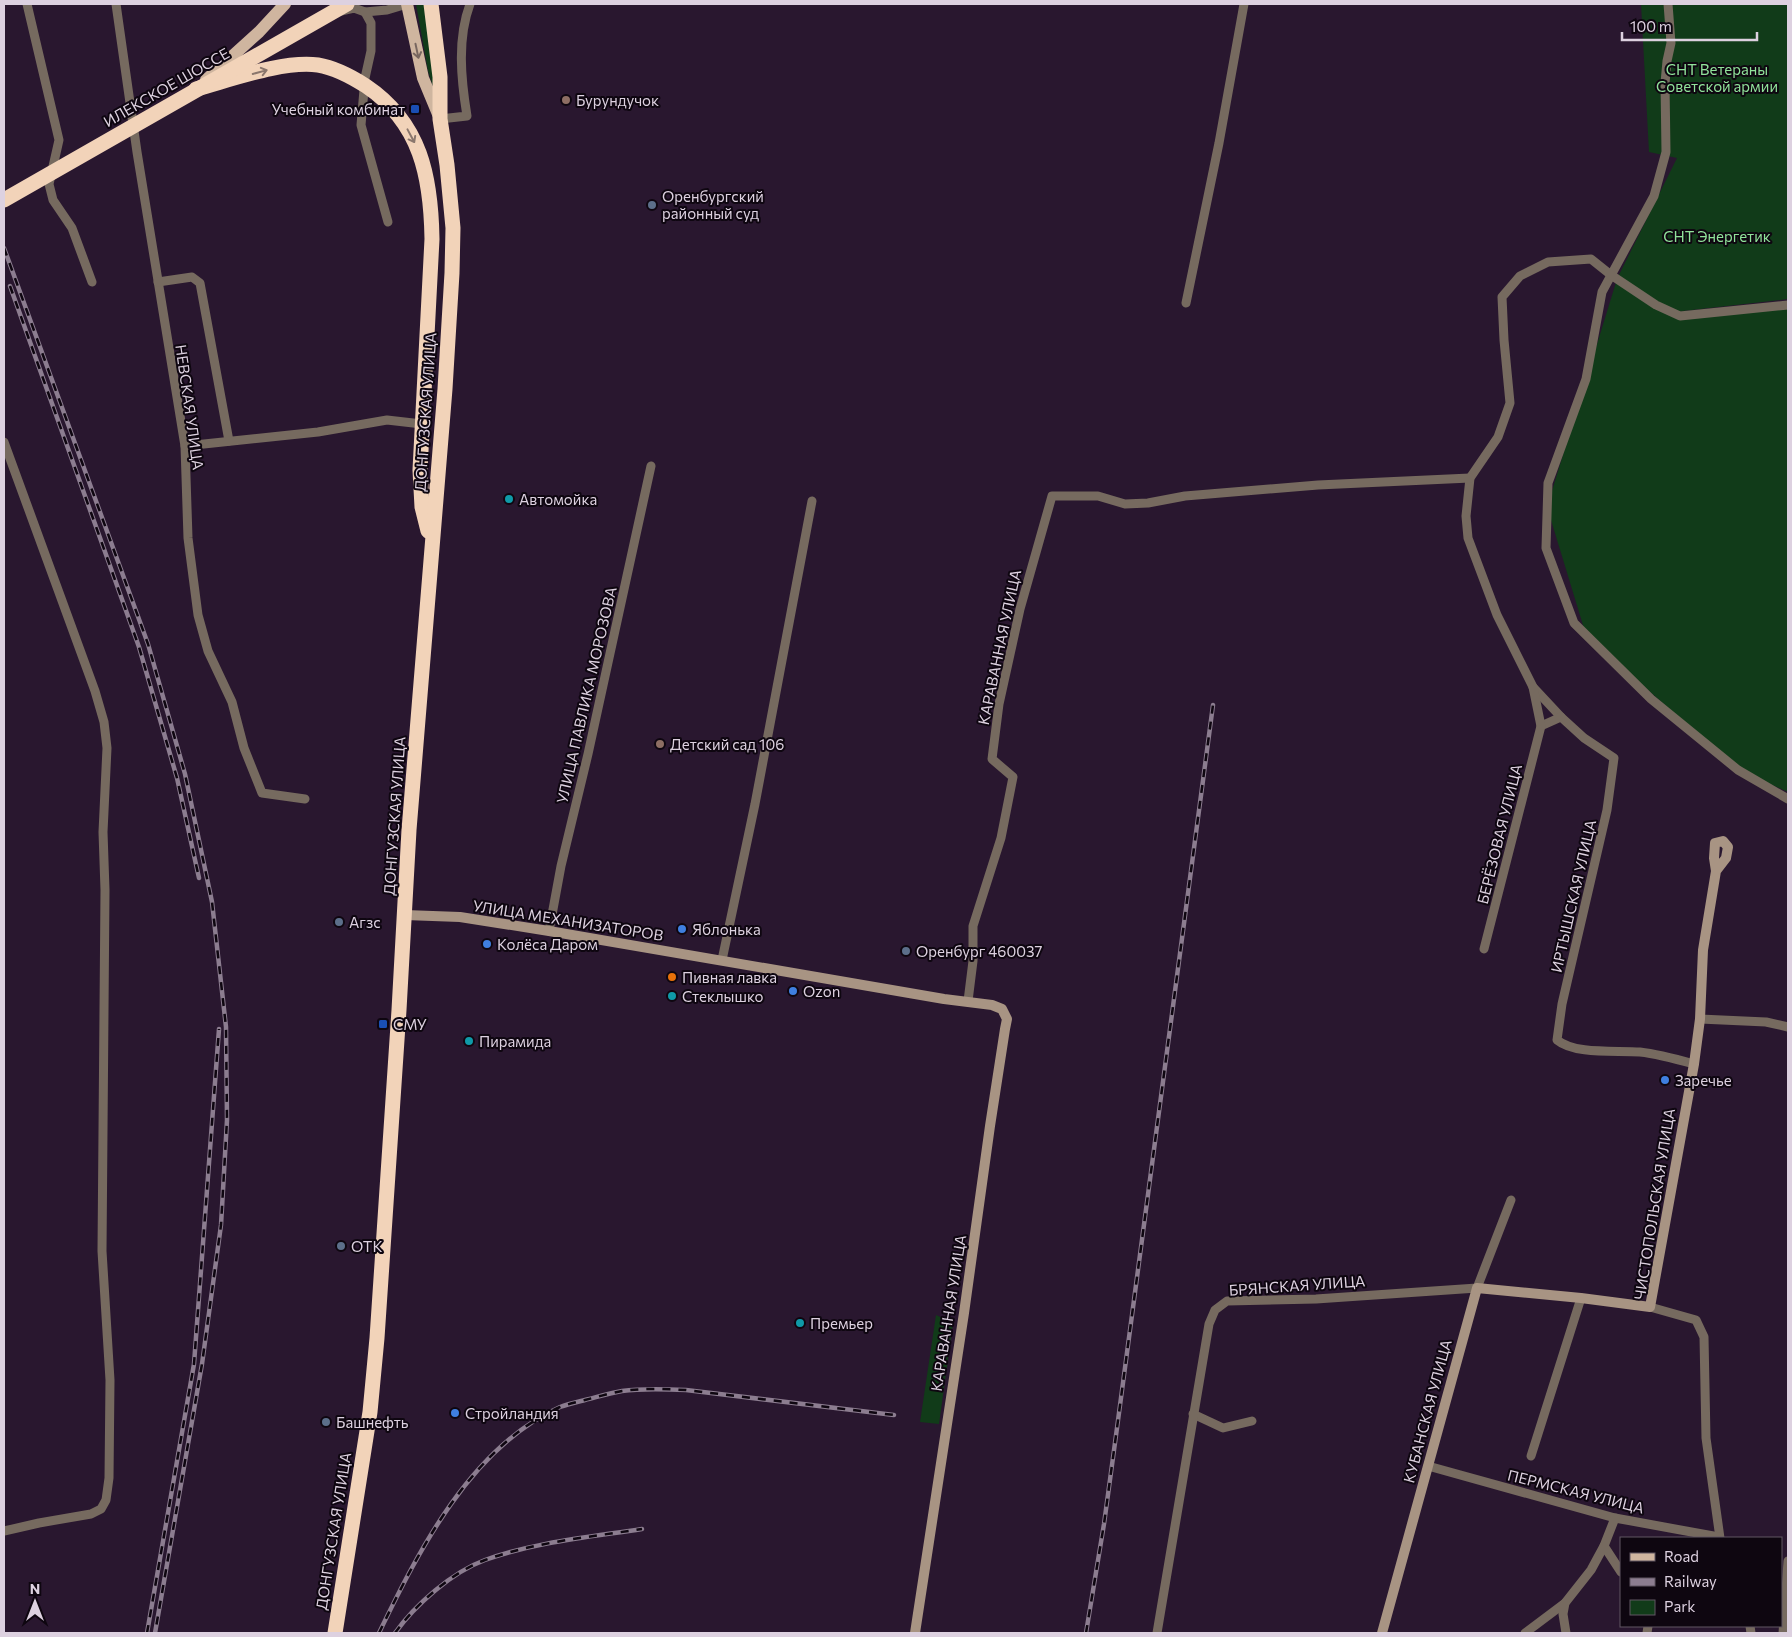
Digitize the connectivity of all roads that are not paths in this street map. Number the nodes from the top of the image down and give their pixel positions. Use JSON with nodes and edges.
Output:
{"nodes":[{"id":1,"x":28,"y":4,"type":"edge"},
{"id":2,"x":116,"y":4,"type":"edge"},
{"id":3,"x":285,"y":4,"type":"edge"},
{"id":4,"x":407,"y":4,"type":"edge"},
{"id":5,"x":431,"y":4,"type":"edge"},
{"id":6,"x":470,"y":4,"type":"edge"},
{"id":7,"x":1244,"y":4,"type":"edge"},
{"id":8,"x":1668,"y":4,"type":"edge"},
{"id":9,"x":351,"y":5,"type":"edge"},
{"id":10,"x":366,"y":12,"type":"junction"},
{"id":11,"x":196,"y":89,"type":"junction"},
{"id":12,"x":440,"y":119,"type":"junction"},
{"id":13,"x":134,"y":120,"type":"junction"},
{"id":14,"x":52,"y":167,"type":"junction"},
{"id":15,"x":4,"y":200,"type":"edge"},
{"id":16,"x":388,"y":222,"type":"dead end"},
{"id":17,"x":1611,"y":275,"type":"junction"},
{"id":18,"x":92,"y":282,"type":"dead end"},
{"id":19,"x":158,"y":282,"type":"junction"},
{"id":20,"x":1186,"y":303,"type":"dead end"},
{"id":21,"x":1788,"y":305,"type":"edge"},
{"id":22,"x":422,"y":424,"type":"junction"},
{"id":23,"x":229,"y":441,"type":"junction"},
{"id":24,"x":4,"y":442,"type":"edge"},
{"id":25,"x":185,"y":446,"type":"junction"},
{"id":26,"x":651,"y":466,"type":"dead end"},
{"id":27,"x":1470,"y":478,"type":"junction"},
{"id":28,"x":812,"y":501,"type":"dead end"},
{"id":29,"x":431,"y":547,"type":"junction"},
{"id":30,"x":1533,"y":687,"type":"junction"},
{"id":31,"x":1562,"y":717,"type":"junction"},
{"id":32,"x":1541,"y":726,"type":"junction"},
{"id":33,"x":305,"y":799,"type":"dead end"},
{"id":34,"x":1788,"y":799,"type":"edge"},
{"id":35,"x":1716,"y":871,"type":"dead end"},
{"id":36,"x":405,"y":914,"type":"junction"},
{"id":37,"x":549,"y":931,"type":"junction"},
{"id":38,"x":1484,"y":949,"type":"dead end"},
{"id":39,"x":722,"y":960,"type":"junction"},
{"id":40,"x":968,"y":1001,"type":"junction"},
{"id":41,"x":992,"y":1005,"type":"joint"},
{"id":42,"x":1700,"y":1019,"type":"junction"},
{"id":43,"x":1788,"y":1027,"type":"edge"},
{"id":44,"x":1694,"y":1064,"type":"junction"},
{"id":45,"x":1511,"y":1200,"type":"dead end"},
{"id":46,"x":1476,"y":1288,"type":"junction"},
{"id":47,"x":1581,"y":1298,"type":"junction"},
{"id":48,"x":1650,"y":1307,"type":"junction"},
{"id":49,"x":1193,"y":1414,"type":"junction"},
{"id":50,"x":1252,"y":1421,"type":"dead end"},
{"id":51,"x":1530,"y":1456,"type":"dead end"},
{"id":52,"x":1428,"y":1466,"type":"junction"},
{"id":53,"x":1615,"y":1518,"type":"junction"},
{"id":54,"x":4,"y":1531,"type":"edge"},
{"id":55,"x":1720,"y":1537,"type":"edge"},
{"id":56,"x":1604,"y":1546,"type":"junction"},
{"id":57,"x":1788,"y":1561,"type":"edge"},
{"id":58,"x":1620,"y":1570,"type":"edge"},
{"id":59,"x":1565,"y":1602,"type":"junction"},
{"id":60,"x":335,"y":1633,"type":"edge"},
{"id":61,"x":915,"y":1633,"type":"edge"},
{"id":62,"x":1157,"y":1633,"type":"edge"},
{"id":63,"x":1382,"y":1633,"type":"edge"},
{"id":64,"x":1525,"y":1633,"type":"edge"},
{"id":65,"x":1566,"y":1633,"type":"edge"},
{"id":66,"x":1783,"y":1633,"type":"edge"}],
"edges":[{"from":1,"to":14,"type":"street"},
{"from":2,"to":13,"type":"street","name":"НЕВСКАЯ УЛИЦА"},
{"from":3,"to":11,"type":"main road"},
{"from":4,"to":10,"type":"street"},
{"from":4,"to":12,"type":"main road","name":"ДОНГУЗСКАЯ УЛИЦА","one_way":true},
{"from":5,"to":12,"type":"highway","name":"ДОНГУЗСКАЯ УЛИЦА"},
{"from":6,"to":12,"type":"street"},
{"from":7,"to":20,"type":"street"},
{"from":8,"to":17,"type":"street"},
{"from":9,"to":10,"type":"street"},
{"from":9,"to":11,"type":"highway","name":"ИЛЕКСКОЕ ШОССЕ"},
{"from":9,"to":13,"type":"street"},
{"from":10,"to":16,"type":"street"},
{"from":11,"to":15,"type":"highway","name":"ИЛЕКСКОЕ ШОССЕ"},
{"from":11,"to":22,"type":"highway","one_way":true},
{"from":12,"to":29,"type":"highway","name":"ДОНГУЗСКАЯ УЛИЦА"},
{"from":13,"to":14,"type":"street"},
{"from":13,"to":19,"type":"street","name":"НЕВСКАЯ УЛИЦА"},
{"from":14,"to":18,"type":"street"},
{"from":17,"to":21,"type":"street"},
{"from":17,"to":27,"type":"street"},
{"from":17,"to":34,"type":"street"},
{"from":19,"to":23,"type":"street"},
{"from":19,"to":25,"type":"street","name":"НЕВСКАЯ УЛИЦА"},
{"from":22,"to":23,"type":"street"},
{"from":22,"to":29,"type":"highway"},
{"from":23,"to":25,"type":"street"},
{"from":24,"to":54,"type":"street"},
{"from":25,"to":33,"type":"street","name":"НЕВСКАЯ УЛИЦА"},
{"from":26,"to":37,"type":"street","name":"УЛИЦА ПАВЛИКА МОРОЗОВА"},
{"from":27,"to":30,"type":"street"},
{"from":27,"to":40,"type":"street","name":"КАРАВАННАЯ УЛИЦА"},
{"from":28,"to":39,"type":"street"},
{"from":29,"to":36,"type":"highway","name":"ДОНГУЗСКАЯ УЛИЦА"},
{"from":30,"to":31,"type":"street"},
{"from":30,"to":32,"type":"street"},
{"from":31,"to":32,"type":"street"},
{"from":31,"to":44,"type":"street","name":"ИРТЫШСКАЯ УЛИЦА"},
{"from":32,"to":38,"type":"street","name":"БЕРЁЗОВАЯ УЛИЦА"},
{"from":35,"to":42,"type":"street","name":"ЧИСТОПОЛЬСКАЯ УЛИЦА"},
{"from":36,"to":37,"type":"street","name":"УЛИЦА МЕХАНИЗАТОРОВ"},
{"from":36,"to":60,"type":"highway","name":"ДОНГУЗСКАЯ УЛИЦА"},
{"from":37,"to":39,"type":"street","name":"УЛИЦА МЕХАНИЗАТОРОВ"},
{"from":39,"to":40,"type":"street","name":"УЛИЦА МЕХАНИЗАТОРОВ"},
{"from":40,"to":41,"type":"street","name":"УЛИЦА МЕХАНИЗАТОРОВ"},
{"from":41,"to":61,"type":"street","name":"КАРАВАННАЯ УЛИЦА"},
{"from":42,"to":43,"type":"street"},
{"from":42,"to":44,"type":"street","name":"ЧИСТОПОЛЬСКАЯ УЛИЦА"},
{"from":44,"to":48,"type":"street","name":"ЧИСТОПОЛЬСКАЯ УЛИЦА"},
{"from":45,"to":46,"type":"street","name":"КУБАНСКАЯ УЛИЦА"},
{"from":46,"to":47,"type":"street","name":"БРЯНСКАЯ УЛИЦА"},
{"from":46,"to":49,"type":"street","name":"БРЯНСКАЯ УЛИЦА"},
{"from":46,"to":52,"type":"street","name":"КУБАНСКАЯ УЛИЦА"},
{"from":47,"to":48,"type":"street","name":"БРЯНСКАЯ УЛИЦА"},
{"from":47,"to":51,"type":"street"},
{"from":48,"to":55,"type":"street","name":"ЧИСТОПОЛЬСКАЯ УЛИЦА"},
{"from":49,"to":50,"type":"street"},
{"from":49,"to":62,"type":"street","name":"БРЯНСКАЯ УЛИЦА"},
{"from":52,"to":53,"type":"street","name":"ПЕРМСКАЯ УЛИЦА"},
{"from":52,"to":63,"type":"street","name":"КУБАНСКАЯ УЛИЦА"},
{"from":53,"to":55,"type":"street","name":"ПЕРМСКАЯ УЛИЦА"},
{"from":53,"to":56,"type":"street"},
{"from":56,"to":58,"type":"street"},
{"from":56,"to":59,"type":"street"},
{"from":57,"to":66,"type":"street"},
{"from":59,"to":64,"type":"street"},
{"from":59,"to":65,"type":"street"}]}
